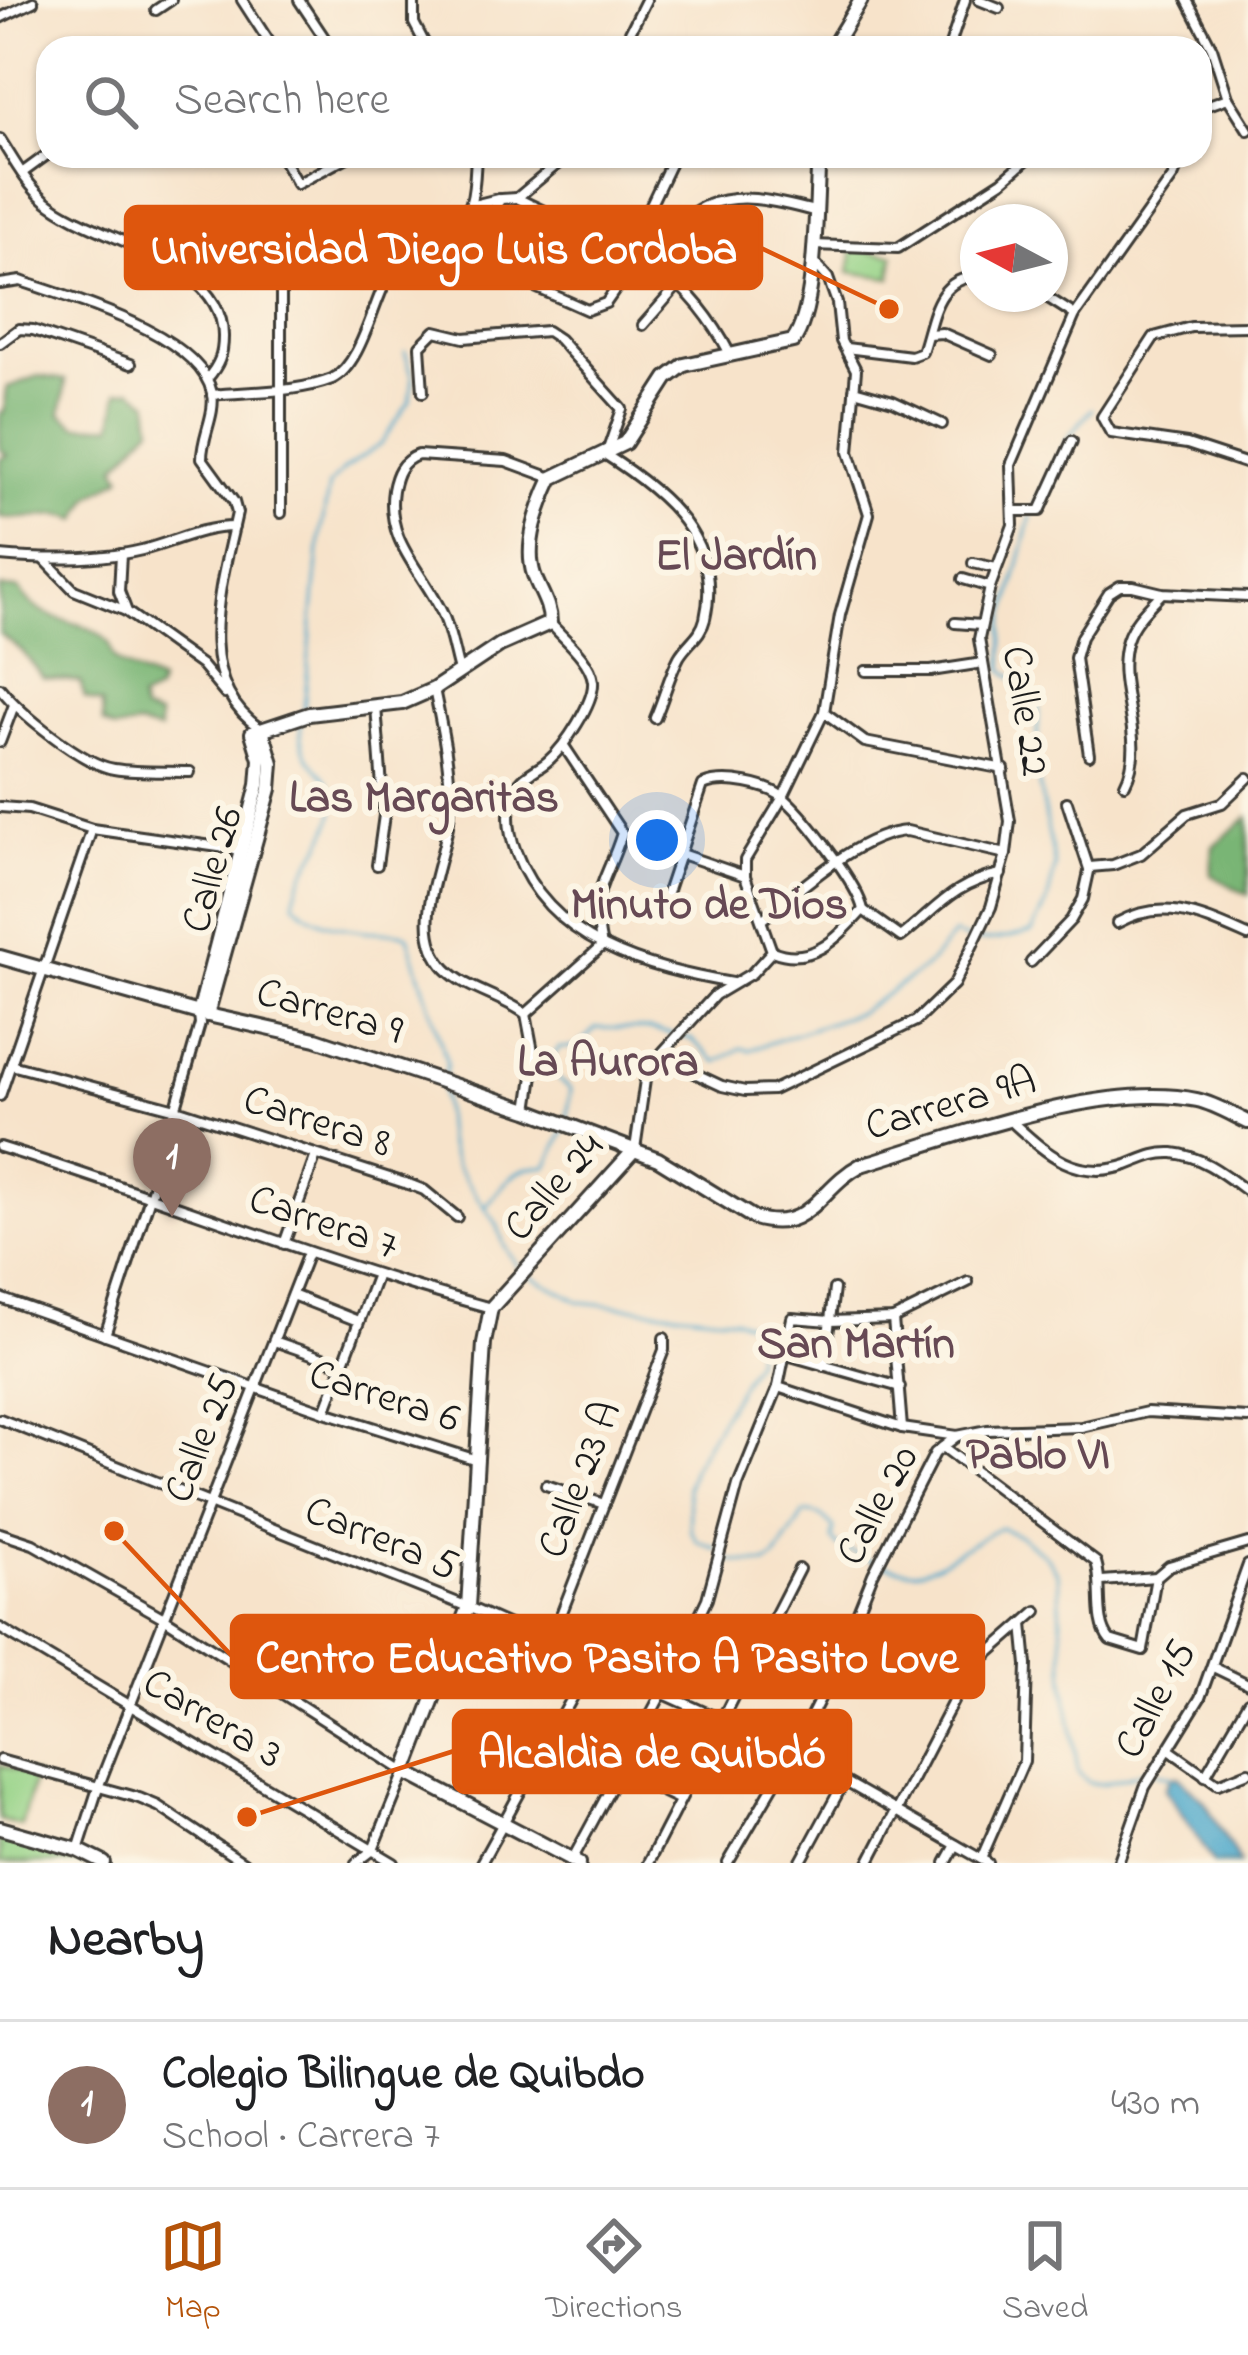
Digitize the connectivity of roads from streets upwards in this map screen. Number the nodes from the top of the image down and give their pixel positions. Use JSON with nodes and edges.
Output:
{"nodes":[{"id":1,"x":171,"y":0,"type":"edge"},
{"id":2,"x":242,"y":0,"type":"edge"},
{"id":3,"x":299,"y":0,"type":"edge"},
{"id":4,"x":414,"y":0,"type":"edge"},
{"id":5,"x":646,"y":0,"type":"edge"},
{"id":6,"x":861,"y":0,"type":"edge"},
{"id":7,"x":965,"y":0,"type":"edge"},
{"id":8,"x":979,"y":0,"type":"edge"},
{"id":9,"x":1186,"y":0,"type":"edge"},
{"id":10,"x":33,"y":2,"type":"edge"},
{"id":11,"x":999,"y":8,"type":"dead end"},
{"id":12,"x":156,"y":10,"type":"dead end"},
{"id":13,"x":0,"y":18,"type":"edge"},
{"id":14,"x":265,"y":36,"type":"edge"},
{"id":15,"x":319,"y":36,"type":"edge"},
{"id":16,"x":420,"y":36,"type":"edge"},
{"id":17,"x":628,"y":36,"type":"edge"},
{"id":18,"x":839,"y":36,"type":"edge"},
{"id":19,"x":953,"y":36,"type":"edge"},
{"id":20,"x":1206,"y":36,"type":"edge"},
{"id":21,"x":1212,"y":48,"type":"edge"},
{"id":22,"x":1228,"y":98,"type":"junction"},
{"id":23,"x":1212,"y":104,"type":"edge"},
{"id":24,"x":1248,"y":130,"type":"edge"},
{"id":25,"x":0,"y":139,"type":"edge"},
{"id":26,"x":36,"y":163,"type":"edge"},
{"id":27,"x":288,"y":168,"type":"edge"},
{"id":28,"x":325,"y":168,"type":"edge"},
{"id":29,"x":475,"y":168,"type":"edge"},
{"id":30,"x":553,"y":168,"type":"edge"},
{"id":31,"x":668,"y":168,"type":"edge"},
{"id":32,"x":818,"y":168,"type":"edge"},
{"id":33,"x":1017,"y":168,"type":"edge"},
{"id":34,"x":1177,"y":168,"type":"edge"},
{"id":35,"x":22,"y":173,"type":"junction"},
{"id":36,"x":517,"y":198,"type":"junction"},
{"id":37,"x":501,"y":199,"type":"junction"},
{"id":38,"x":470,"y":206,"type":"junction"},
{"id":39,"x":814,"y":211,"type":"junction"},
{"id":40,"x":812,"y":252,"type":"junction"},
{"id":41,"x":641,"y":253,"type":"junction"},
{"id":42,"x":281,"y":265,"type":"dead end"},
{"id":43,"x":960,"y":279,"type":"edge"},
{"id":44,"x":2,"y":282,"type":"edge"},
{"id":45,"x":679,"y":284,"type":"junction"},
{"id":46,"x":1068,"y":311,"type":"edge"},
{"id":47,"x":1075,"y":315,"type":"junction"},
{"id":48,"x":643,"y":325,"type":"dead end"},
{"id":49,"x":1248,"y":326,"type":"edge"},
{"id":50,"x":928,"y":334,"type":"junction"},
{"id":51,"x":0,"y":343,"type":"edge"},
{"id":52,"x":847,"y":348,"type":"junction"},
{"id":53,"x":730,"y":354,"type":"junction"},
{"id":54,"x":992,"y":355,"type":"dead end"},
{"id":55,"x":131,"y":364,"type":"dead end"},
{"id":56,"x":207,"y":379,"type":"junction"},
{"id":57,"x":278,"y":388,"type":"junction"},
{"id":58,"x":854,"y":390,"type":"junction"},
{"id":59,"x":423,"y":392,"type":"dead end"},
{"id":60,"x":212,"y":395,"type":"junction"},
{"id":61,"x":622,"y":409,"type":"junction"},
{"id":62,"x":645,"y":416,"type":"junction"},
{"id":63,"x":942,"y":424,"type":"dead end"},
{"id":64,"x":1072,"y":441,"type":"dead end"},
{"id":65,"x":606,"y":454,"type":"junction"},
{"id":66,"x":1248,"y":464,"type":"edge"},
{"id":67,"x":551,"y":478,"type":"junction"},
{"id":68,"x":1015,"y":512,"type":"junction"},
{"id":69,"x":281,"y":513,"type":"dead end"},
{"id":70,"x":234,"y":527,"type":"junction"},
{"id":71,"x":121,"y":554,"type":"junction"},
{"id":72,"x":0,"y":556,"type":"edge"},
{"id":73,"x":45,"y":560,"type":"junction"},
{"id":74,"x":973,"y":562,"type":"dead end"},
{"id":75,"x":996,"y":568,"type":"junction"},
{"id":76,"x":963,"y":579,"type":"dead end"},
{"id":77,"x":990,"y":586,"type":"junction"},
{"id":78,"x":1162,"y":592,"type":"junction"},
{"id":79,"x":1248,"y":597,"type":"edge"},
{"id":80,"x":127,"y":612,"type":"junction"},
{"id":81,"x":550,"y":622,"type":"junction"},
{"id":82,"x":955,"y":623,"type":"dead end"},
{"id":83,"x":981,"y":625,"type":"junction"},
{"id":84,"x":983,"y":663,"type":"junction"},
{"id":85,"x":866,"y":670,"type":"dead end"},
{"id":86,"x":459,"y":671,"type":"junction"},
{"id":87,"x":0,"y":688,"type":"edge"},
{"id":88,"x":434,"y":689,"type":"junction"},
{"id":89,"x":226,"y":695,"type":"junction"},
{"id":90,"x":14,"y":705,"type":"junction"},
{"id":91,"x":376,"y":706,"type":"junction"},
{"id":92,"x":824,"y":712,"type":"junction"},
{"id":93,"x":655,"y":718,"type":"dead end"},
{"id":94,"x":255,"y":728,"type":"junction"},
{"id":95,"x":0,"y":742,"type":"edge"},
{"id":96,"x":564,"y":746,"type":"junction"},
{"id":97,"x":1089,"y":755,"type":"dead end"},
{"id":98,"x":1004,"y":769,"type":"junction"},
{"id":99,"x":190,"y":772,"type":"dead end"},
{"id":100,"x":1248,"y":778,"type":"edge"},
{"id":101,"x":1125,"y":784,"type":"dead end"},
{"id":102,"x":783,"y":796,"type":"junction"},
{"id":103,"x":1067,"y":802,"type":"dead end"},
{"id":104,"x":0,"y":807,"type":"edge"},
{"id":105,"x":92,"y":829,"type":"junction"},
{"id":106,"x":248,"y":850,"type":"junction"},
{"id":107,"x":681,"y":854,"type":"junction"},
{"id":108,"x":1006,"y":854,"type":"junction"},
{"id":109,"x":834,"y":861,"type":"junction"},
{"id":110,"x":377,"y":865,"type":"dead end"},
{"id":111,"x":1088,"y":871,"type":"junction"},
{"id":112,"x":1001,"y":874,"type":"junction"},
{"id":113,"x":746,"y":876,"type":"junction"},
{"id":114,"x":663,"y":905,"type":"dead end"},
{"id":115,"x":863,"y":910,"type":"junction"},
{"id":116,"x":763,"y":919,"type":"junction"},
{"id":117,"x":1117,"y":923,"type":"dead end"},
{"id":118,"x":1248,"y":936,"type":"edge"},
{"id":119,"x":602,"y":946,"type":"junction"},
{"id":120,"x":772,"y":951,"type":"junction"},
{"id":121,"x":0,"y":957,"type":"edge"},
{"id":122,"x":1031,"y":962,"type":"dead end"},
{"id":123,"x":42,"y":970,"type":"junction"},
{"id":124,"x":732,"y":983,"type":"junction"},
{"id":125,"x":526,"y":1014,"type":"junction"},
{"id":126,"x":202,"y":1017,"type":"junction"},
{"id":127,"x":660,"y":1057,"type":"junction"},
{"id":128,"x":11,"y":1065,"type":"junction"},
{"id":129,"x":0,"y":1096,"type":"edge"},
{"id":130,"x":176,"y":1109,"type":"junction"},
{"id":131,"x":528,"y":1110,"type":"junction"},
{"id":132,"x":1011,"y":1121,"type":"junction"},
{"id":133,"x":1248,"y":1122,"type":"edge"},
{"id":134,"x":0,"y":1147,"type":"edge"},
{"id":135,"x":634,"y":1149,"type":"junction"},
{"id":136,"x":316,"y":1154,"type":"junction"},
{"id":137,"x":1248,"y":1192,"type":"edge"},
{"id":138,"x":152,"y":1194,"type":"junction"},
{"id":139,"x":457,"y":1217,"type":"dead end"},
{"id":140,"x":284,"y":1244,"type":"junction"},
{"id":141,"x":308,"y":1253,"type":"junction"},
{"id":142,"x":376,"y":1277,"type":"junction"},
{"id":143,"x":968,"y":1282,"type":"dead end"},
{"id":144,"x":834,"y":1289,"type":"dead end"},
{"id":145,"x":292,"y":1295,"type":"junction"},
{"id":146,"x":0,"y":1298,"type":"edge"},
{"id":147,"x":491,"y":1308,"type":"junction"},
{"id":148,"x":893,"y":1319,"type":"junction"},
{"id":149,"x":358,"y":1321,"type":"junction"},
{"id":150,"x":830,"y":1322,"type":"junction"},
{"id":151,"x":105,"y":1335,"type":"junction"},
{"id":152,"x":664,"y":1338,"type":"dead end"},
{"id":153,"x":274,"y":1341,"type":"junction"},
{"id":154,"x":787,"y":1355,"type":"junction"},
{"id":155,"x":343,"y":1365,"type":"junction"},
{"id":156,"x":824,"y":1366,"type":"junction"},
{"id":157,"x":778,"y":1387,"type":"junction"},
{"id":158,"x":900,"y":1387,"type":"junction"},
{"id":159,"x":256,"y":1388,"type":"junction"},
{"id":160,"x":326,"y":1412,"type":"junction"},
{"id":161,"x":1248,"y":1418,"type":"edge"},
{"id":162,"x":0,"y":1419,"type":"edge"},
{"id":163,"x":902,"y":1428,"type":"junction"},
{"id":164,"x":957,"y":1436,"type":"junction"},
{"id":165,"x":943,"y":1447,"type":"junction"},
{"id":166,"x":479,"y":1460,"type":"junction"},
{"id":167,"x":546,"y":1485,"type":"dead end"},
{"id":168,"x":209,"y":1502,"type":"junction"},
{"id":169,"x":604,"y":1504,"type":"junction"},
{"id":170,"x":0,"y":1533,"type":"edge"},
{"id":171,"x":1248,"y":1544,"type":"edge"},
{"id":172,"x":1248,"y":1564,"type":"edge"},
{"id":173,"x":799,"y":1569,"type":"dead end"},
{"id":174,"x":1156,"y":1577,"type":"junction"},
{"id":175,"x":1102,"y":1581,"type":"junction"},
{"id":176,"x":468,"y":1607,"type":"junction"},
{"id":177,"x":1037,"y":1611,"type":"dead end"},
{"id":178,"x":164,"y":1618,"type":"junction"},
{"id":179,"x":1022,"y":1623,"type":"junction"},
{"id":180,"x":0,"y":1628,"type":"edge"},
{"id":181,"x":768,"y":1628,"type":"junction"},
{"id":182,"x":849,"y":1636,"type":"junction"},
{"id":183,"x":550,"y":1643,"type":"junction"},
{"id":184,"x":843,"y":1651,"type":"junction"},
{"id":185,"x":592,"y":1662,"type":"junction"},
{"id":186,"x":1214,"y":1667,"type":"junction"},
{"id":187,"x":1248,"y":1684,"type":"edge"},
{"id":188,"x":958,"y":1691,"type":"junction"},
{"id":189,"x":662,"y":1693,"type":"junction"},
{"id":190,"x":1247,"y":1704,"type":"edge"},
{"id":191,"x":131,"y":1706,"type":"junction"},
{"id":192,"x":721,"y":1720,"type":"junction"},
{"id":193,"x":1168,"y":1749,"type":"junction"},
{"id":194,"x":793,"y":1752,"type":"junction"},
{"id":195,"x":0,"y":1760,"type":"edge"},
{"id":196,"x":620,"y":1771,"type":"junction"},
{"id":197,"x":405,"y":1772,"type":"junction"},
{"id":198,"x":1248,"y":1772,"type":"edge"},
{"id":199,"x":1205,"y":1776,"type":"junction"},
{"id":200,"x":844,"y":1782,"type":"junction"},
{"id":201,"x":99,"y":1785,"type":"junction"},
{"id":202,"x":680,"y":1800,"type":"junction"},
{"id":203,"x":898,"y":1812,"type":"junction"},
{"id":204,"x":505,"y":1825,"type":"junction"},
{"id":205,"x":0,"y":1828,"type":"edge"},
{"id":206,"x":956,"y":1845,"type":"junction"},
{"id":207,"x":78,"y":1850,"type":"junction"},
{"id":208,"x":373,"y":1850,"type":"junction"},
{"id":209,"x":985,"y":1861,"type":"edge"},
{"id":210,"x":574,"y":1862,"type":"edge"},
{"id":211,"x":104,"y":1863,"type":"edge"},
{"id":212,"x":244,"y":1863,"type":"edge"},
{"id":213,"x":356,"y":1863,"type":"edge"},
{"id":214,"x":394,"y":1863,"type":"edge"},
{"id":215,"x":481,"y":1863,"type":"edge"},
{"id":216,"x":648,"y":1863,"type":"edge"},
{"id":217,"x":728,"y":1863,"type":"edge"},
{"id":218,"x":800,"y":1863,"type":"edge"},
{"id":219,"x":869,"y":1863,"type":"edge"},
{"id":220,"x":946,"y":1863,"type":"edge"},
{"id":221,"x":1118,"y":1863,"type":"edge"}],
"edges":[{"from":1,"to":12,"type":"street"},
{"from":2,"to":14,"type":"street"},
{"from":3,"to":15,"type":"street"},
{"from":4,"to":16,"type":"street"},
{"from":5,"to":17,"type":"street"},
{"from":6,"to":18,"type":"street"},
{"from":7,"to":19,"type":"street"},
{"from":8,"to":11,"type":"street"},
{"from":9,"to":20,"type":"street"},
{"from":10,"to":13,"type":"street"},
{"from":21,"to":22,"type":"street"},
{"from":22,"to":23,"type":"street"},
{"from":22,"to":24,"type":"street"},
{"from":25,"to":35,"type":"street"},
{"from":26,"to":35,"type":"street"},
{"from":27,"to":28,"type":"street"},
{"from":29,"to":38,"type":"street"},
{"from":30,"to":36,"type":"street"},
{"from":31,"to":39,"type":"street"},
{"from":32,"to":39,"type":"street"},
{"from":33,"to":40,"type":"street"},
{"from":34,"to":47,"type":"street","name":"Calle 22"},
{"from":35,"to":56,"type":"street"},
{"from":36,"to":37,"type":"street"},
{"from":36,"to":41,"type":"street"},
{"from":37,"to":38,"type":"street"},
{"from":37,"to":41,"type":"street"},
{"from":38,"to":57,"type":"street"},
{"from":39,"to":40,"type":"street"},
{"from":40,"to":52,"type":"street"},
{"from":40,"to":53,"type":"street"},
{"from":41,"to":45,"type":"street"},
{"from":42,"to":57,"type":"street"},
{"from":43,"to":50,"type":"street"},
{"from":44,"to":56,"type":"street"},
{"from":45,"to":48,"type":"street"},
{"from":45,"to":53,"type":"street"},
{"from":46,"to":47,"type":"street"},
{"from":47,"to":68,"type":"street","name":"Calle 22"},
{"from":49,"to":66,"type":"street"},
{"from":50,"to":52,"type":"street"},
{"from":50,"to":54,"type":"street"},
{"from":51,"to":55,"type":"street"},
{"from":52,"to":58,"type":"street"},
{"from":53,"to":62,"type":"street"},
{"from":56,"to":60,"type":"street"},
{"from":57,"to":60,"type":"street"},
{"from":57,"to":69,"type":"street"},
{"from":58,"to":63,"type":"street"},
{"from":58,"to":92,"type":"street"},
{"from":59,"to":61,"type":"street"},
{"from":60,"to":70,"type":"street"},
{"from":61,"to":62,"type":"street"},
{"from":61,"to":65,"type":"street"},
{"from":62,"to":65,"type":"street"},
{"from":64,"to":68,"type":"street"},
{"from":65,"to":67,"type":"street"},
{"from":65,"to":93,"type":"street"},
{"from":67,"to":81,"type":"street"},
{"from":67,"to":86,"type":"street"},
{"from":68,"to":75,"type":"street","name":"Calle 22"},
{"from":70,"to":71,"type":"street"},
{"from":70,"to":89,"type":"street"},
{"from":71,"to":73,"type":"street"},
{"from":71,"to":80,"type":"street"},
{"from":72,"to":73,"type":"street"},
{"from":73,"to":80,"type":"street"},
{"from":74,"to":75,"type":"street"},
{"from":75,"to":77,"type":"street","name":"Calle 22"},
{"from":76,"to":77,"type":"street"},
{"from":77,"to":83,"type":"street","name":"Calle 22"},
{"from":78,"to":79,"type":"street"},
{"from":78,"to":97,"type":"street"},
{"from":78,"to":101,"type":"street"},
{"from":80,"to":89,"type":"street"},
{"from":81,"to":86,"type":"street"},
{"from":81,"to":96,"type":"street"},
{"from":82,"to":83,"type":"street"},
{"from":83,"to":84,"type":"street","name":"Calle 22"},
{"from":84,"to":85,"type":"street"},
{"from":84,"to":98,"type":"street","name":"Calle 22"},
{"from":86,"to":88,"type":"street"},
{"from":87,"to":90,"type":"street"},
{"from":88,"to":91,"type":"street"},
{"from":88,"to":125,"type":"street"},
{"from":89,"to":94,"type":"street"},
{"from":90,"to":95,"type":"street"},
{"from":90,"to":99,"type":"street"},
{"from":91,"to":94,"type":"street"},
{"from":91,"to":110,"type":"street"},
{"from":92,"to":98,"type":"street"},
{"from":92,"to":102,"type":"street"},
{"from":94,"to":106,"type":"street","name":"Calle 26"},
{"from":96,"to":119,"type":"street"},
{"from":96,"to":119,"type":"street"},
{"from":98,"to":108,"type":"street","name":"Calle 22"},
{"from":100,"to":111,"type":"street"},
{"from":102,"to":107,"type":"street"},
{"from":102,"to":109,"type":"street"},
{"from":102,"to":113,"type":"street"},
{"from":103,"to":111,"type":"street"},
{"from":104,"to":105,"type":"street"},
{"from":105,"to":106,"type":"street"},
{"from":105,"to":123,"type":"street"},
{"from":106,"to":126,"type":"street","name":"Calle 26"},
{"from":107,"to":113,"type":"street"},
{"from":107,"to":114,"type":"street"},
{"from":108,"to":109,"type":"street"},
{"from":108,"to":112,"type":"street","name":"Calle 22"},
{"from":109,"to":115,"type":"street"},
{"from":109,"to":116,"type":"street"},
{"from":111,"to":122,"type":"street"},
{"from":112,"to":115,"type":"street"},
{"from":112,"to":127,"type":"street","name":"Calle 22"},
{"from":113,"to":116,"type":"street"},
{"from":115,"to":120,"type":"street"},
{"from":116,"to":120,"type":"street"},
{"from":117,"to":118,"type":"street"},
{"from":119,"to":124,"type":"street"},
{"from":119,"to":125,"type":"street"},
{"from":120,"to":124,"type":"street","name":"Calle 24"},
{"from":121,"to":123,"type":"street","name":"Carrera 9"},
{"from":123,"to":126,"type":"street","name":"Carrera 9"},
{"from":123,"to":128,"type":"street"},
{"from":124,"to":127,"type":"street","name":"Calle 24"},
{"from":125,"to":131,"type":"street"},
{"from":126,"to":130,"type":"street","name":"Calle 26"},
{"from":126,"to":131,"type":"street","name":"Carrera 9"},
{"from":127,"to":135,"type":"street","name":"Calle 24"},
{"from":128,"to":129,"type":"street"},
{"from":128,"to":130,"type":"street","name":"Carrera 8"},
{"from":130,"to":136,"type":"street","name":"Carrera 8"},
{"from":130,"to":138,"type":"street","name":"Calle 26"},
{"from":131,"to":135,"type":"street","name":"Carrera 9"},
{"from":132,"to":133,"type":"street","name":"Carrera 9A"},
{"from":132,"to":135,"type":"street","name":"Carrera 9A"},
{"from":132,"to":137,"type":"street"},
{"from":134,"to":138,"type":"street","name":"Carrera 7"},
{"from":135,"to":147,"type":"street","name":"Calle 24"},
{"from":136,"to":139,"type":"street","name":"Carrera 8"},
{"from":136,"to":140,"type":"street"},
{"from":138,"to":140,"type":"street","name":"Carrera 7"},
{"from":138,"to":151,"type":"street","name":"Calle 26"},
{"from":140,"to":141,"type":"street","name":"Carrera 7"},
{"from":141,"to":142,"type":"street","name":"Carrera 7"},
{"from":141,"to":145,"type":"street","name":"Calle 25"},
{"from":142,"to":147,"type":"street","name":"Carrera 7"},
{"from":142,"to":149,"type":"street"},
{"from":143,"to":148,"type":"street"},
{"from":144,"to":150,"type":"street"},
{"from":145,"to":149,"type":"street"},
{"from":145,"to":153,"type":"street","name":"Calle 25"},
{"from":146,"to":151,"type":"street","name":"Carrera 6"},
{"from":147,"to":166,"type":"street"},
{"from":148,"to":150,"type":"street"},
{"from":148,"to":158,"type":"street"},
{"from":149,"to":155,"type":"street"},
{"from":150,"to":154,"type":"street"},
{"from":150,"to":156,"type":"street"},
{"from":151,"to":159,"type":"street","name":"Carrera 6"},
{"from":152,"to":169,"type":"street","name":"Calle 23 A"},
{"from":153,"to":155,"type":"street"},
{"from":153,"to":159,"type":"street","name":"Calle 25"},
{"from":154,"to":156,"type":"street"},
{"from":154,"to":157,"type":"street"},
{"from":155,"to":160,"type":"street"},
{"from":156,"to":158,"type":"street"},
{"from":157,"to":163,"type":"street"},
{"from":157,"to":189,"type":"street"},
{"from":158,"to":163,"type":"street"},
{"from":159,"to":160,"type":"street","name":"Carrera 6"},
{"from":159,"to":168,"type":"street","name":"Calle 25"},
{"from":160,"to":166,"type":"street","name":"Carrera 6"},
{"from":161,"to":164,"type":"street"},
{"from":162,"to":168,"type":"street","name":"Carrera 5"},
{"from":163,"to":164,"type":"street"},
{"from":164,"to":165,"type":"street","name":"Calle 20"},
{"from":165,"to":175,"type":"street"},
{"from":165,"to":182,"type":"street","name":"Calle 20"},
{"from":166,"to":176,"type":"street"},
{"from":167,"to":169,"type":"street"},
{"from":168,"to":176,"type":"street","name":"Carrera 5"},
{"from":168,"to":178,"type":"street","name":"Calle 25"},
{"from":169,"to":183,"type":"street","name":"Calle 23 A"},
{"from":170,"to":178,"type":"street"},
{"from":171,"to":174,"type":"street"},
{"from":172,"to":186,"type":"street","name":"Calle 15"},
{"from":173,"to":181,"type":"street"},
{"from":174,"to":175,"type":"street"},
{"from":174,"to":175,"type":"street"},
{"from":176,"to":183,"type":"street","name":"Carrera 5"},
{"from":176,"to":197,"type":"street"},
{"from":177,"to":179,"type":"street"},
{"from":178,"to":191,"type":"street","name":"Calle 25"},
{"from":178,"to":197,"type":"street"},
{"from":179,"to":188,"type":"street"},
{"from":179,"to":209,"type":"street"},
{"from":180,"to":191,"type":"street","name":"Carrera 3"},
{"from":181,"to":184,"type":"street"},
{"from":181,"to":192,"type":"street"},
{"from":182,"to":184,"type":"street","name":"Calle 20"},
{"from":182,"to":188,"type":"street"},
{"from":183,"to":185,"type":"street","name":"Carrera 5"},
{"from":184,"to":194,"type":"street","name":"Calle 20"},
{"from":185,"to":189,"type":"street","name":"Carrera 5"},
{"from":185,"to":204,"type":"street"},
{"from":186,"to":187,"type":"street"},
{"from":186,"to":193,"type":"street","name":"Calle 15"},
{"from":188,"to":203,"type":"street"},
{"from":189,"to":192,"type":"street","name":"Carrera 5"},
{"from":189,"to":196,"type":"street"},
{"from":190,"to":199,"type":"street"},
{"from":191,"to":201,"type":"street","name":"Calle 25"},
{"from":191,"to":208,"type":"street","name":"Carrera 3"},
{"from":192,"to":194,"type":"street","name":"Carrera 5"},
{"from":192,"to":202,"type":"street"},
{"from":193,"to":199,"type":"street"},
{"from":193,"to":221,"type":"street","name":"Calle 15"},
{"from":194,"to":200,"type":"street","name":"Carrera 5"},
{"from":194,"to":217,"type":"street","name":"Calle 20"},
{"from":195,"to":201,"type":"street"},
{"from":196,"to":202,"type":"street"},
{"from":196,"to":210,"type":"street"},
{"from":197,"to":204,"type":"street"},
{"from":197,"to":208,"type":"street"},
{"from":198,"to":199,"type":"street"},
{"from":200,"to":203,"type":"street","name":"Carrera 5"},
{"from":200,"to":218,"type":"street"},
{"from":201,"to":207,"type":"street","name":"Calle 25"},
{"from":201,"to":212,"type":"street"},
{"from":202,"to":216,"type":"street"},
{"from":203,"to":206,"type":"street","name":"Carrera 5"},
{"from":203,"to":219,"type":"street"},
{"from":204,"to":210,"type":"street"},
{"from":204,"to":215,"type":"street"},
{"from":205,"to":207,"type":"street"},
{"from":206,"to":209,"type":"street","name":"Carrera 5"},
{"from":206,"to":220,"type":"street"},
{"from":207,"to":211,"type":"street"},
{"from":208,"to":213,"type":"street"},
{"from":208,"to":214,"type":"street","name":"Carrera 3"}]}
